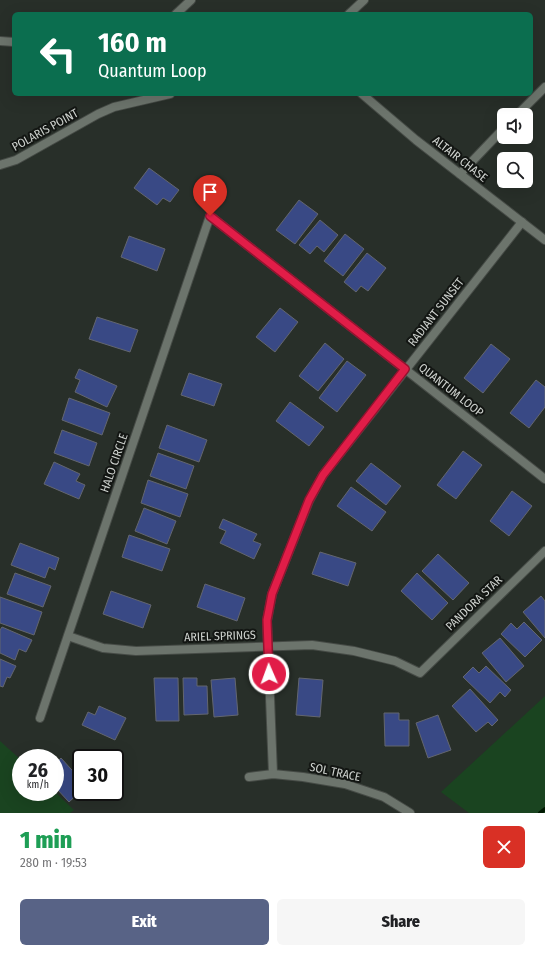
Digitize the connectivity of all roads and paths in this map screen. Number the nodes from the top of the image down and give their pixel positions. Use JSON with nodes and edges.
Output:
{"nodes":[{"id":1,"x":190,"y":0,"type":"edge"},
{"id":2,"x":364,"y":0,"type":"edge"},
{"id":3,"x":178,"y":12,"type":"edge"},
{"id":4,"x":351,"y":12,"type":"edge"},
{"id":5,"x":0,"y":41,"type":"edge"},
{"id":6,"x":12,"y":42,"type":"edge"},
{"id":7,"x":545,"y":87,"type":"edge"},
{"id":8,"x":161,"y":96,"type":"edge"},
{"id":9,"x":364,"y":96,"type":"edge"},
{"id":10,"x":524,"y":108,"type":"edge"},
{"id":11,"x":497,"y":135,"type":"edge"},
{"id":12,"x":0,"y":164,"type":"edge"},
{"id":13,"x":460,"y":174,"type":"junction"},
{"id":14,"x":210,"y":216,"type":"joint"},
{"id":15,"x":522,"y":222,"type":"junction"},
{"id":16,"x":545,"y":240,"type":"edge"},
{"id":17,"x":405,"y":369,"type":"junction"},
{"id":18,"x":545,"y":479,"type":"edge"},
{"id":19,"x":545,"y":551,"type":"edge"},
{"id":20,"x":68,"y":636,"type":"junction"},
{"id":21,"x":268,"y":646,"type":"junction"},
{"id":22,"x":420,"y":673,"type":"joint"},
{"id":23,"x":40,"y":718,"type":"dead end"},
{"id":24,"x":273,"y":774,"type":"junction"},
{"id":25,"x":249,"y":777,"type":"dead end"},
{"id":26,"x":410,"y":813,"type":"edge"}],
"edges":[{"from":1,"to":3,"type":"street"},
{"from":2,"to":4,"type":"street"},
{"from":5,"to":6,"type":"street"},
{"from":7,"to":10,"type":"street"},
{"from":8,"to":12,"type":"street","name":"POLARIS POINT"},
{"from":9,"to":13,"type":"street","name":"ALTAIR CHASE"},
{"from":11,"to":13,"type":"street"},
{"from":13,"to":15,"type":"street","name":"ALTAIR CHASE"},
{"from":14,"to":17,"type":"street","name":"QUANTUM LOOP"},
{"from":14,"to":20,"type":"street","name":"HALO CIRCLE"},
{"from":15,"to":16,"type":"street","name":"ALTAIR CHASE"},
{"from":15,"to":17,"type":"street","name":"RADIANT SUNSET"},
{"from":17,"to":18,"type":"street","name":"QUANTUM LOOP"},
{"from":17,"to":21,"type":"street","name":"RADIANT SUNSET"},
{"from":19,"to":22,"type":"street","name":"PANDORA STAR"},
{"from":20,"to":21,"type":"street","name":"ARIEL SPRINGS"},
{"from":20,"to":23,"type":"street","name":"HALO CIRCLE"},
{"from":21,"to":22,"type":"street","name":"ARIEL SPRINGS"},
{"from":21,"to":24,"type":"street","name":"RADIANT SUNSET"},
{"from":24,"to":25,"type":"street","name":"SOL TRACE"},
{"from":24,"to":26,"type":"street","name":"SOL TRACE"}]}
